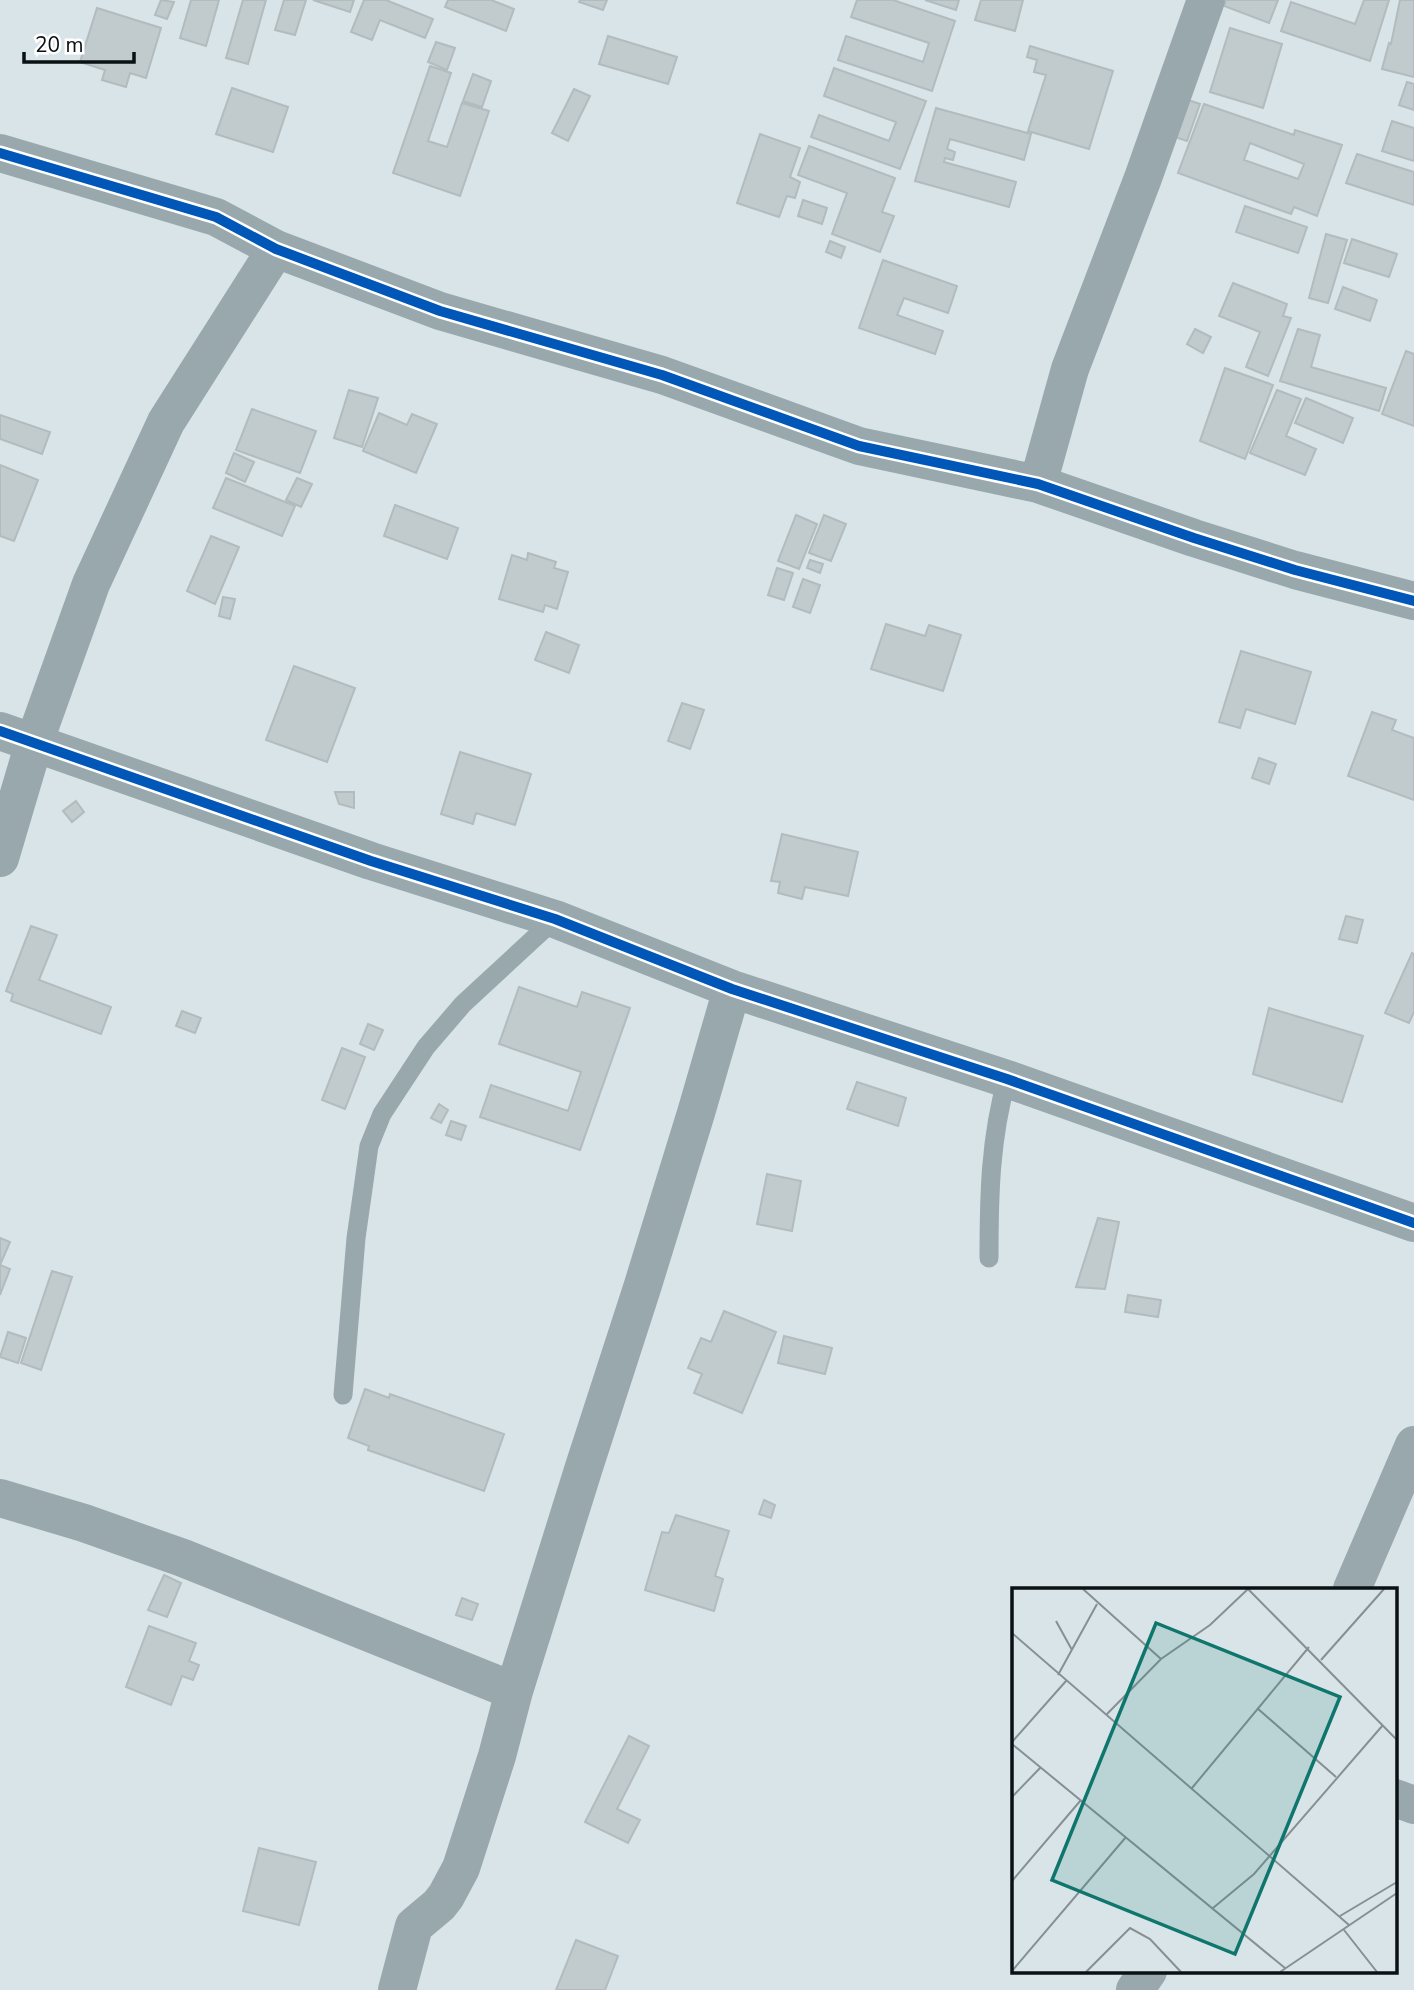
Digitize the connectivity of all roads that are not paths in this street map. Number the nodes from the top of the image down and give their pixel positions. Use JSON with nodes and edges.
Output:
{"nodes":[{"id":1,"x":1206,"y":0,"type":"edge"},
{"id":2,"x":0,"y":153,"type":"edge"},
{"id":3,"x":276,"y":249,"type":"junction"},
{"id":4,"x":1038,"y":484,"type":"junction"},
{"id":5,"x":1414,"y":601,"type":"edge"},
{"id":6,"x":17,"y":737,"type":"edge"},
{"id":7,"x":0,"y":858,"type":"edge"},
{"id":8,"x":555,"y":919,"type":"junction"},
{"id":9,"x":732,"y":989,"type":"junction"},
{"id":10,"x":1007,"y":1079,"type":"junction"},
{"id":11,"x":1414,"y":1223,"type":"edge"},
{"id":12,"x":989,"y":1258,"type":"dead end"},
{"id":13,"x":342,"y":1395,"type":"dead end"},
{"id":14,"x":1414,"y":1446,"type":"edge"},
{"id":15,"x":0,"y":1498,"type":"edge"},
{"id":16,"x":1352,"y":1588,"type":"edge"},
{"id":17,"x":514,"y":1691,"type":"junction"},
{"id":18,"x":1396,"y":1798,"type":"edge"},
{"id":19,"x":1414,"y":1805,"type":"edge"},
{"id":20,"x":1147,"y":1972,"type":"edge"},
{"id":21,"x":397,"y":1990,"type":"edge"},
{"id":22,"x":1135,"y":1990,"type":"edge"}],
"edges":[{"from":1,"to":4,"type":"street"},
{"from":2,"to":3,"type":"street"},
{"from":3,"to":4,"type":"street"},
{"from":3,"to":6,"type":"street"},
{"from":4,"to":5,"type":"street"},
{"from":6,"to":7,"type":"street"},
{"from":6,"to":8,"type":"street"},
{"from":8,"to":9,"type":"street"},
{"from":8,"to":13,"type":"lane"},
{"from":9,"to":10,"type":"street"},
{"from":9,"to":17,"type":"street"},
{"from":10,"to":11,"type":"street"},
{"from":10,"to":12,"type":"lane"},
{"from":14,"to":16,"type":"street"},
{"from":15,"to":17,"type":"street"},
{"from":17,"to":21,"type":"street"},
{"from":18,"to":19,"type":"street"},
{"from":20,"to":22,"type":"street"}]}
